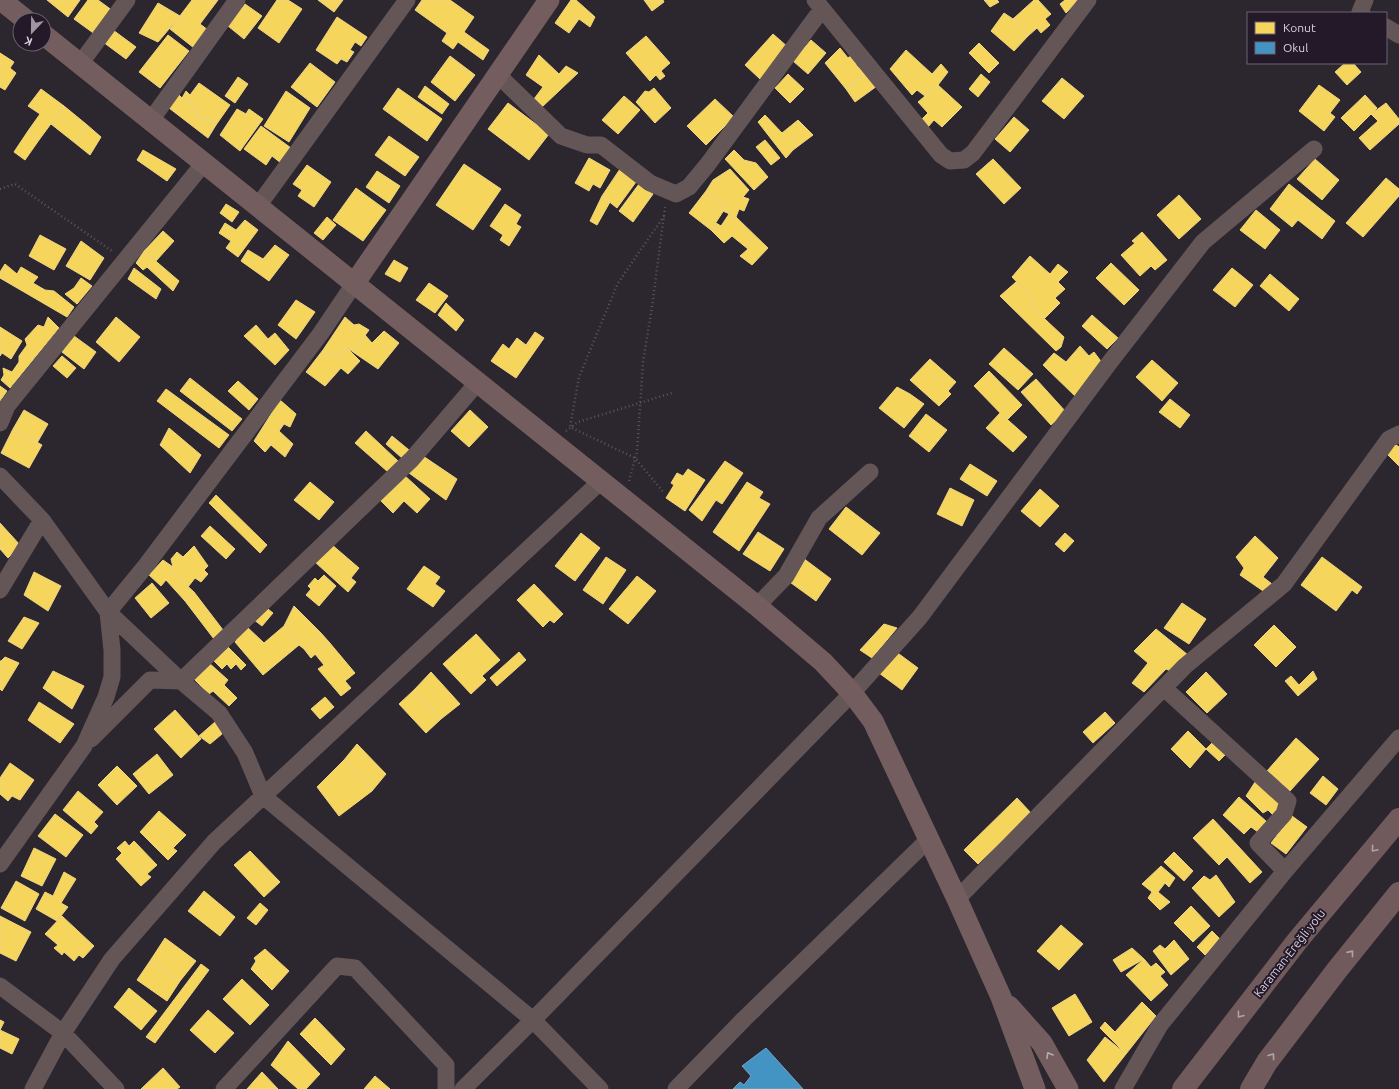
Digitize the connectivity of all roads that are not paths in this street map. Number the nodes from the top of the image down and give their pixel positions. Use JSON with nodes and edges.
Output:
{"nodes":[{"id":1,"x":1,"y":0,"type":"edge"},
{"id":2,"x":127,"y":0,"type":"edge"},
{"id":3,"x":237,"y":0,"type":"edge"},
{"id":4,"x":407,"y":0,"type":"edge"},
{"id":5,"x":549,"y":0,"type":"edge"},
{"id":6,"x":1088,"y":0,"type":"edge"},
{"id":7,"x":1365,"y":0,"type":"edge"},
{"id":8,"x":818,"y":4,"type":"edge"},
{"id":9,"x":16,"y":12,"type":"edge"},
{"id":10,"x":1360,"y":12,"type":"edge"},
{"id":11,"x":1387,"y":28,"type":"edge"},
{"id":12,"x":1399,"y":34,"type":"edge"},
{"id":13,"x":52,"y":41,"type":"edge"},
{"id":14,"x":80,"y":64,"type":"junction"},
{"id":15,"x":498,"y":75,"type":"junction"},
{"id":16,"x":151,"y":120,"type":"junction"},
{"id":17,"x":1314,"y":149,"type":"dead end"},
{"id":18,"x":204,"y":163,"type":"junction"},
{"id":19,"x":258,"y":206,"type":"junction"},
{"id":20,"x":354,"y":284,"type":"junction"},
{"id":21,"x":478,"y":382,"type":"junction"},
{"id":22,"x":0,"y":423,"type":"edge"},
{"id":23,"x":1399,"y":434,"type":"edge"},
{"id":24,"x":870,"y":472,"type":"dead end"},
{"id":25,"x":0,"y":476,"type":"edge"},
{"id":26,"x":600,"y":481,"type":"junction"},
{"id":27,"x":42,"y":520,"type":"junction"},
{"id":28,"x":0,"y":590,"type":"edge"},
{"id":29,"x":757,"y":606,"type":"junction"},
{"id":30,"x":108,"y":612,"type":"junction"},
{"id":31,"x":181,"y":681,"type":"junction"},
{"id":32,"x":1164,"y":688,"type":"junction"},
{"id":33,"x":852,"y":693,"type":"junction"},
{"id":34,"x":1399,"y":738,"type":"edge"},
{"id":35,"x":84,"y":746,"type":"junction"},
{"id":36,"x":263,"y":796,"type":"junction"},
{"id":37,"x":1399,"y":818,"type":"edge"},
{"id":38,"x":929,"y":839,"type":"junction"},
{"id":39,"x":0,"y":864,"type":"edge"},
{"id":40,"x":1285,"y":872,"type":"junction"},
{"id":41,"x":1399,"y":893,"type":"edge"},
{"id":42,"x":957,"y":899,"type":"junction"},
{"id":43,"x":0,"y":986,"type":"edge"},
{"id":44,"x":1001,"y":997,"type":"junction"},
{"id":45,"x":533,"y":1020,"type":"junction"},
{"id":46,"x":63,"y":1033,"type":"junction"},
{"id":47,"x":33,"y":1089,"type":"edge"},
{"id":48,"x":116,"y":1089,"type":"edge"},
{"id":49,"x":224,"y":1089,"type":"edge"},
{"id":50,"x":446,"y":1089,"type":"edge"},
{"id":51,"x":463,"y":1089,"type":"edge"},
{"id":52,"x":600,"y":1089,"type":"edge"},
{"id":53,"x":676,"y":1089,"type":"edge"},
{"id":54,"x":1035,"y":1089,"type":"edge"},
{"id":55,"x":1068,"y":1089,"type":"edge"},
{"id":56,"x":1124,"y":1089,"type":"edge"},
{"id":57,"x":1183,"y":1089,"type":"edge"},
{"id":58,"x":1251,"y":1089,"type":"edge"}],
"edges":[{"from":1,"to":9,"type":"main road"},
{"from":2,"to":14,"type":"street"},
{"from":3,"to":16,"type":"street"},
{"from":4,"to":19,"type":"street"},
{"from":5,"to":15,"type":"main road"},
{"from":6,"to":8,"type":"street"},
{"from":7,"to":10,"type":"street"},
{"from":8,"to":15,"type":"street"},
{"from":11,"to":12,"type":"street"},
{"from":13,"to":14,"type":"main road"},
{"from":14,"to":16,"type":"main road"},
{"from":15,"to":20,"type":"main road"},
{"from":16,"to":18,"type":"main road"},
{"from":17,"to":33,"type":"street"},
{"from":18,"to":19,"type":"main road"},
{"from":18,"to":22,"type":"street"},
{"from":19,"to":20,"type":"main road"},
{"from":20,"to":21,"type":"main road"},
{"from":20,"to":30,"type":"street"},
{"from":21,"to":26,"type":"main road"},
{"from":21,"to":31,"type":"street"},
{"from":23,"to":32,"type":"street"},
{"from":24,"to":29,"type":"street"},
{"from":25,"to":27,"type":"street"},
{"from":26,"to":29,"type":"main road"},
{"from":26,"to":36,"type":"street"},
{"from":27,"to":28,"type":"street"},
{"from":27,"to":30,"type":"street"},
{"from":29,"to":33,"type":"main road"},
{"from":30,"to":31,"type":"street"},
{"from":30,"to":35,"type":"street"},
{"from":31,"to":35,"type":"street"},
{"from":31,"to":36,"type":"street"},
{"from":32,"to":40,"type":"street"},
{"from":32,"to":42,"type":"street"},
{"from":33,"to":38,"type":"main road"},
{"from":33,"to":45,"type":"street"},
{"from":34,"to":40,"type":"street"},
{"from":35,"to":39,"type":"street"},
{"from":36,"to":45,"type":"street"},
{"from":36,"to":46,"type":"street"},
{"from":37,"to":57,"type":"highway","name":"Karaman-Ereğli yolu","one_way":true},
{"from":38,"to":42,"type":"main road"},
{"from":38,"to":53,"type":"street"},
{"from":40,"to":56,"type":"street"},
{"from":58,"to":41,"type":"highway","one_way":true},
{"from":42,"to":44,"type":"main road"},
{"from":43,"to":46,"type":"street"},
{"from":44,"to":54,"type":"main road"},
{"from":55,"to":44,"type":"main road","one_way":true},
{"from":45,"to":51,"type":"street"},
{"from":45,"to":52,"type":"street"},
{"from":46,"to":47,"type":"street"},
{"from":46,"to":48,"type":"street"},
{"from":49,"to":50,"type":"street"}]}
